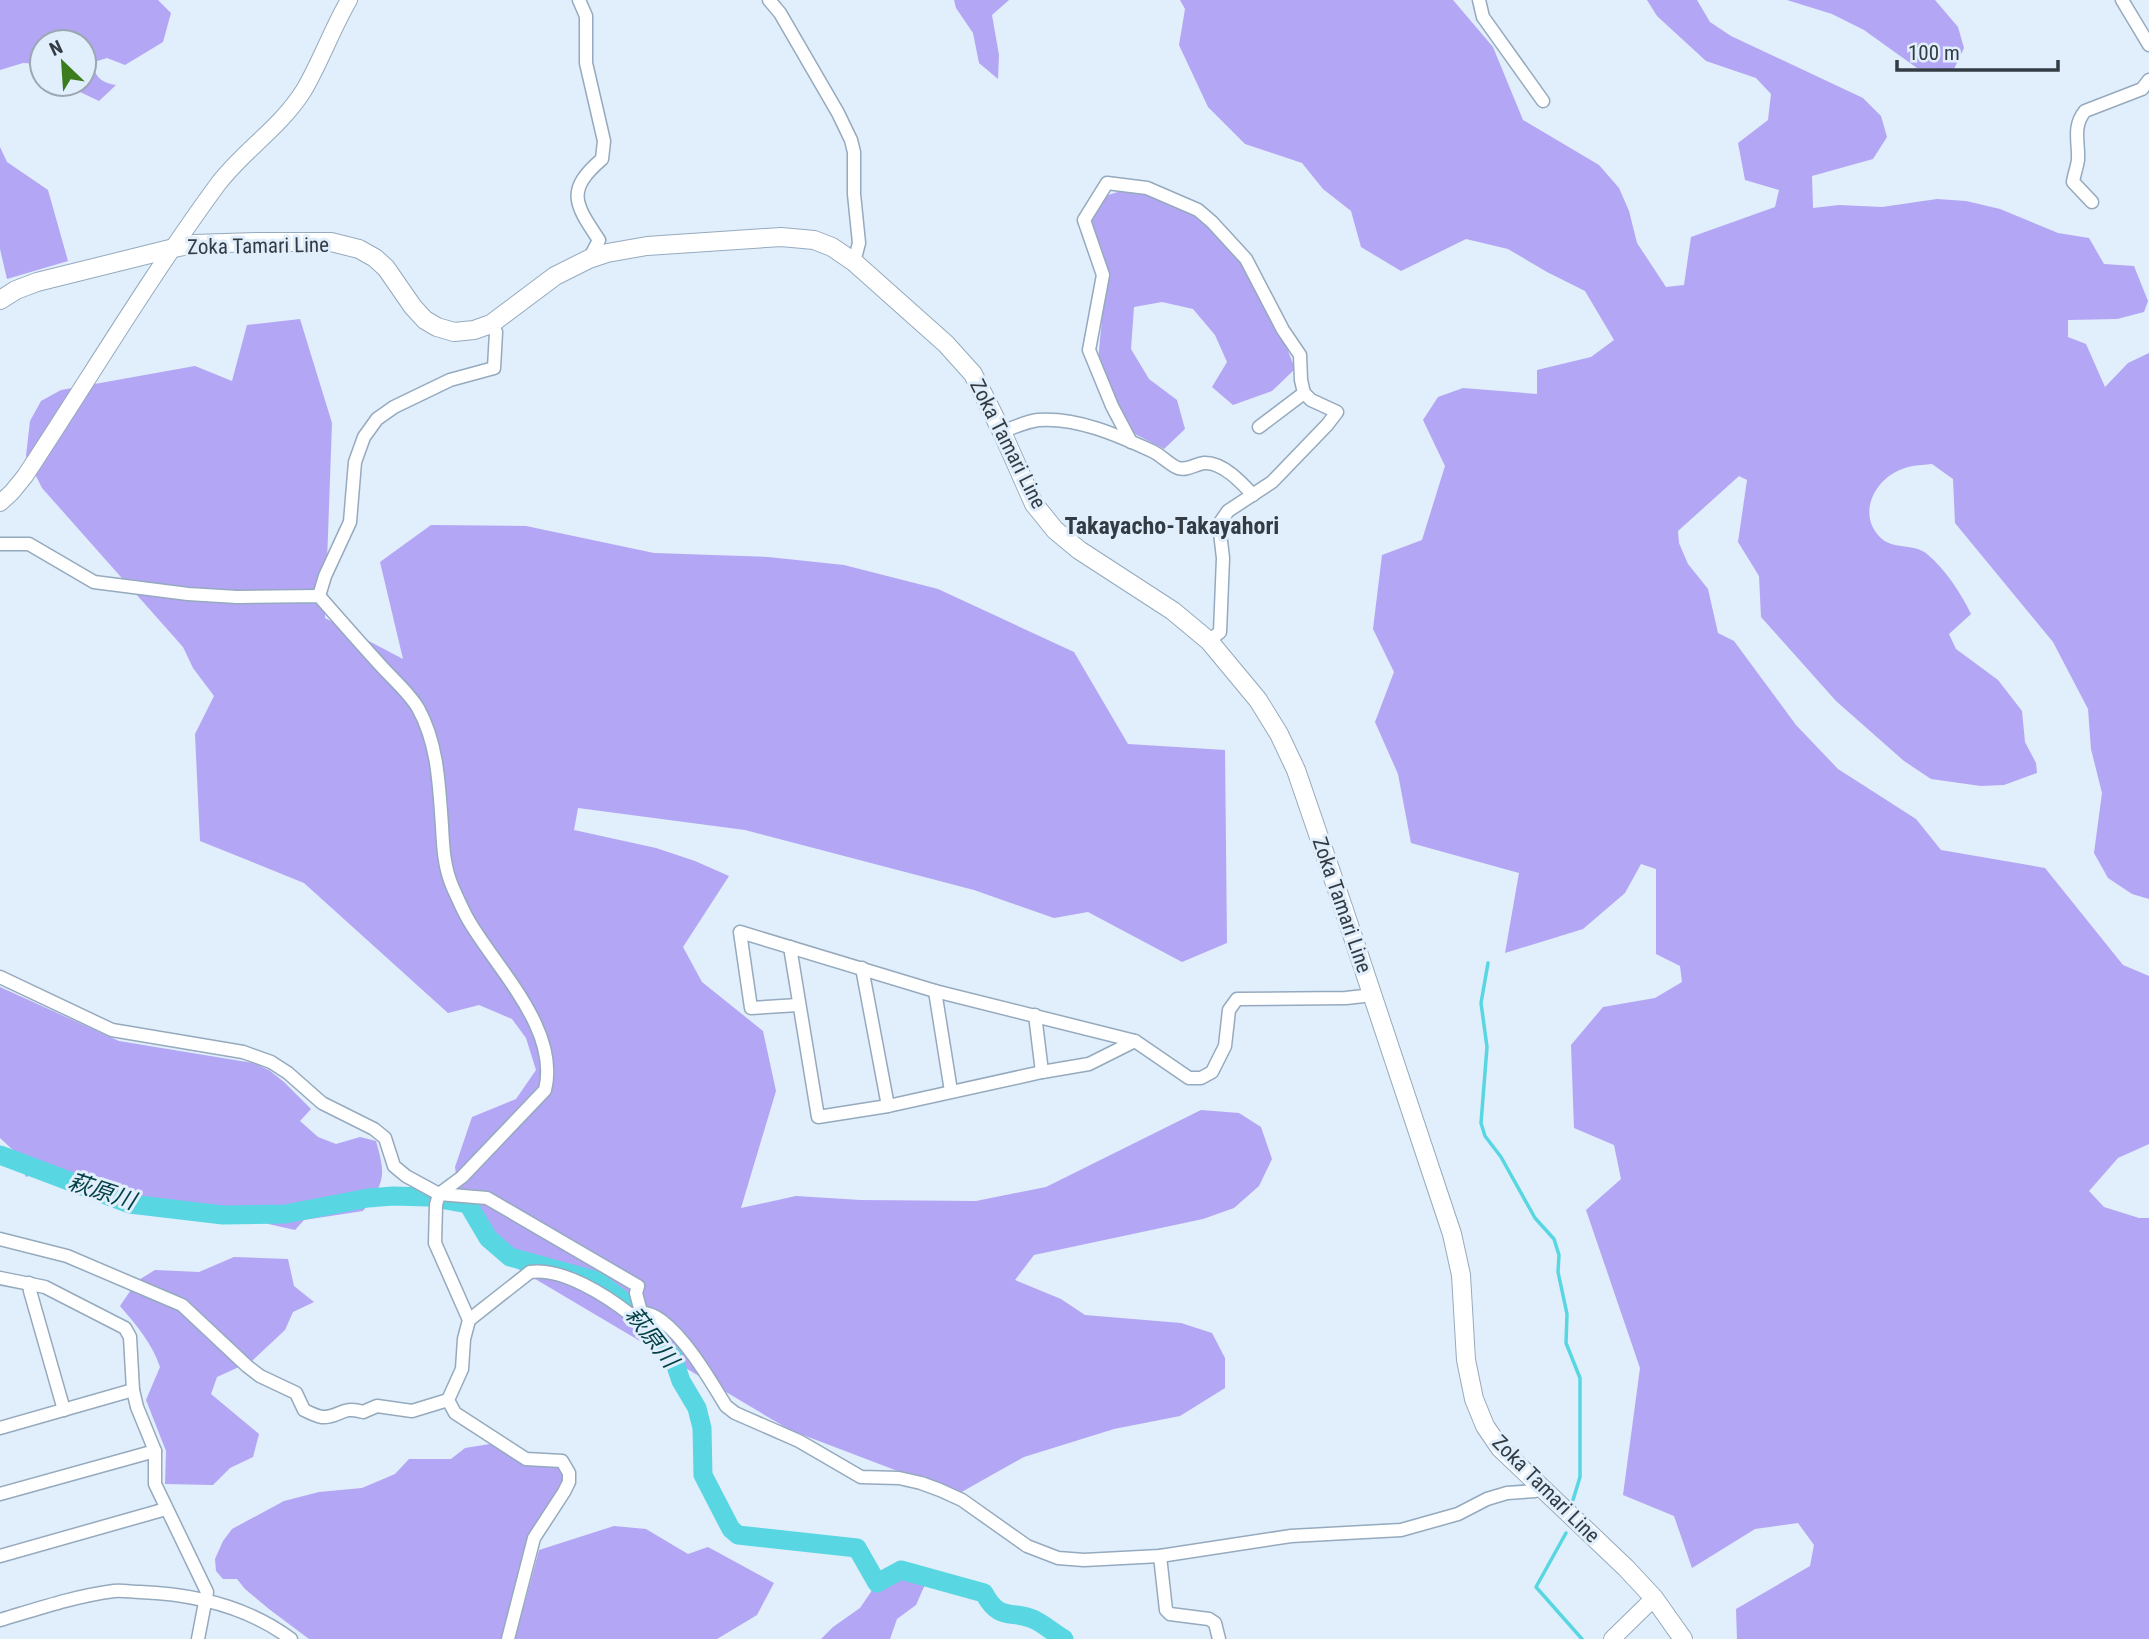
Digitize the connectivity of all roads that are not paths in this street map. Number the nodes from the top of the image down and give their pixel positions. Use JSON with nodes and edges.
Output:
{"nodes":[{"id":1,"x":349,"y":0,"type":"edge"},
{"id":2,"x":579,"y":0,"type":"edge"},
{"id":3,"x":769,"y":0,"type":"edge"},
{"id":4,"x":1479,"y":0,"type":"edge"},
{"id":5,"x":2122,"y":0,"type":"edge"},
{"id":6,"x":2149,"y":46,"type":"edge"},
{"id":7,"x":2149,"y":80,"type":"edge"},
{"id":8,"x":1543,"y":101,"type":"dead end"},
{"id":9,"x":2092,"y":202,"type":"dead end"},
{"id":10,"x":174,"y":248,"type":"junction"},
{"id":11,"x":589,"y":259,"type":"junction"},
{"id":12,"x":855,"y":262,"type":"junction"},
{"id":13,"x":0,"y":300,"type":"edge"},
{"id":14,"x":491,"y":324,"type":"junction"},
{"id":15,"x":1304,"y":393,"type":"junction"},
{"id":16,"x":1259,"y":427,"type":"dead end"},
{"id":17,"x":1002,"y":432,"type":"junction"},
{"id":18,"x":1131,"y":442,"type":"junction"},
{"id":19,"x":1252,"y":495,"type":"junction"},
{"id":20,"x":0,"y":503,"type":"edge"},
{"id":21,"x":0,"y":544,"type":"edge"},
{"id":22,"x":319,"y":596,"type":"junction"},
{"id":23,"x":1209,"y":641,"type":"junction"},
{"id":24,"x":790,"y":947,"type":"junction"},
{"id":25,"x":862,"y":968,"type":"junction"},
{"id":26,"x":0,"y":977,"type":"edge"},
{"id":27,"x":936,"y":991,"type":"junction"},
{"id":28,"x":1373,"y":995,"type":"junction"},
{"id":29,"x":798,"y":1005,"type":"junction"},
{"id":30,"x":1035,"y":1015,"type":"junction"},
{"id":31,"x":1135,"y":1041,"type":"junction"},
{"id":32,"x":1042,"y":1072,"type":"junction"},
{"id":33,"x":951,"y":1091,"type":"junction"},
{"id":34,"x":888,"y":1105,"type":"junction"},
{"id":35,"x":439,"y":1194,"type":"junction"},
{"id":36,"x":0,"y":1239,"type":"edge"},
{"id":37,"x":0,"y":1278,"type":"edge"},
{"id":38,"x":29,"y":1283,"type":"junction"},
{"id":39,"x":636,"y":1313,"type":"junction"},
{"id":40,"x":469,"y":1320,"type":"junction"},
{"id":41,"x":133,"y":1390,"type":"junction"},
{"id":42,"x":448,"y":1400,"type":"junction"},
{"id":43,"x":64,"y":1410,"type":"junction"},
{"id":44,"x":0,"y":1427,"type":"edge"},
{"id":45,"x":155,"y":1451,"type":"junction"},
{"id":46,"x":1541,"y":1487,"type":"junction"},
{"id":47,"x":0,"y":1494,"type":"edge"},
{"id":48,"x":166,"y":1510,"type":"junction"},
{"id":49,"x":0,"y":1556,"type":"edge"},
{"id":50,"x":1160,"y":1556,"type":"junction"},
{"id":51,"x":1654,"y":1598,"type":"junction"},
{"id":52,"x":206,"y":1600,"type":"junction"},
{"id":53,"x":0,"y":1620,"type":"edge"},
{"id":54,"x":198,"y":1639,"type":"edge"},
{"id":55,"x":291,"y":1639,"type":"edge"},
{"id":56,"x":508,"y":1639,"type":"edge"},
{"id":57,"x":1219,"y":1639,"type":"edge"},
{"id":58,"x":1612,"y":1639,"type":"edge"},
{"id":59,"x":1683,"y":1639,"type":"edge"}],
"edges":[{"from":1,"to":10,"type":"street"},
{"from":2,"to":11,"type":"street"},
{"from":3,"to":12,"type":"street"},
{"from":4,"to":8,"type":"street"},
{"from":5,"to":6,"type":"street"},
{"from":7,"to":9,"type":"street"},
{"from":10,"to":13,"type":"main road","name":"Zoka Tamari Line"},
{"from":10,"to":14,"type":"main road","name":"Zoka Tamari Line"},
{"from":10,"to":20,"type":"street"},
{"from":11,"to":12,"type":"main road","name":"Zoka Tamari Line"},
{"from":11,"to":14,"type":"main road","name":"Zoka Tamari Line"},
{"from":12,"to":17,"type":"main road","name":"Zoka Tamari Line"},
{"from":14,"to":22,"type":"street"},
{"from":15,"to":16,"type":"street"},
{"from":15,"to":18,"type":"street"},
{"from":15,"to":19,"type":"street"},
{"from":17,"to":18,"type":"street"},
{"from":17,"to":23,"type":"main road","name":"Zoka Tamari Line"},
{"from":18,"to":19,"type":"street"},
{"from":19,"to":23,"type":"street"},
{"from":21,"to":22,"type":"street"},
{"from":22,"to":35,"type":"street"},
{"from":23,"to":28,"type":"main road","name":"Zoka Tamari Line"},
{"from":24,"to":25,"type":"street"},
{"from":24,"to":29,"type":"street"},
{"from":24,"to":29,"type":"street"},
{"from":25,"to":27,"type":"street"},
{"from":25,"to":34,"type":"street"},
{"from":26,"to":35,"type":"street"},
{"from":27,"to":30,"type":"street"},
{"from":27,"to":33,"type":"street"},
{"from":28,"to":31,"type":"street"},
{"from":28,"to":46,"type":"main road","name":"Zoka Tamari Line"},
{"from":29,"to":34,"type":"street"},
{"from":30,"to":31,"type":"street"},
{"from":30,"to":32,"type":"street"},
{"from":31,"to":32,"type":"street"},
{"from":32,"to":33,"type":"street"},
{"from":33,"to":34,"type":"street"},
{"from":35,"to":39,"type":"street"},
{"from":35,"to":40,"type":"street"},
{"from":36,"to":42,"type":"street"},
{"from":37,"to":38,"type":"street"},
{"from":38,"to":41,"type":"street"},
{"from":38,"to":43,"type":"street"},
{"from":39,"to":40,"type":"street"},
{"from":39,"to":50,"type":"street"},
{"from":40,"to":42,"type":"street"},
{"from":41,"to":43,"type":"street"},
{"from":41,"to":45,"type":"street"},
{"from":42,"to":56,"type":"street"},
{"from":43,"to":44,"type":"street"},
{"from":45,"to":47,"type":"street"},
{"from":45,"to":48,"type":"street"},
{"from":46,"to":50,"type":"street"},
{"from":46,"to":51,"type":"main road","name":"Zoka Tamari Line"},
{"from":48,"to":49,"type":"street"},
{"from":48,"to":52,"type":"street"},
{"from":50,"to":57,"type":"street"},
{"from":51,"to":58,"type":"street"},
{"from":51,"to":59,"type":"main road","name":"Zoka Tamari Line"},
{"from":52,"to":53,"type":"street"},
{"from":52,"to":54,"type":"street"},
{"from":52,"to":55,"type":"street"}]}
